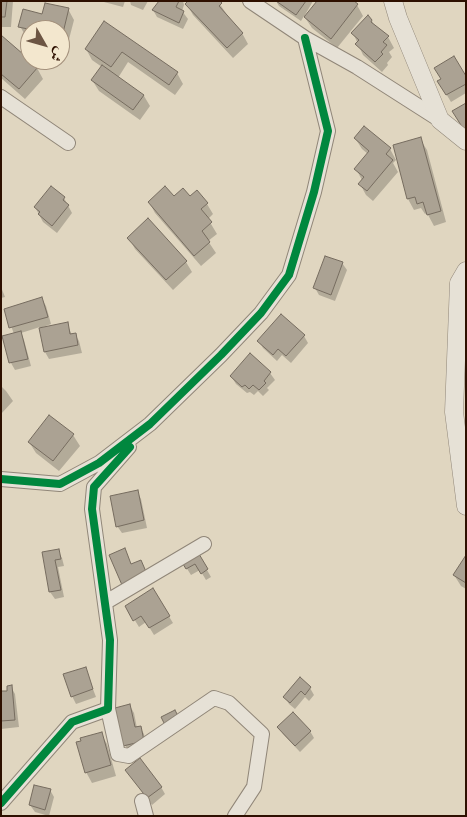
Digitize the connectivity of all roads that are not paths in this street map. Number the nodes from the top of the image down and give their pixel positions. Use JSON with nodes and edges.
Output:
{"nodes":[{"id":1,"x":250,"y":1,"type":"edge"},
{"id":2,"x":393,"y":1,"type":"edge"},
{"id":3,"x":267,"y":7,"type":"edge"},
{"id":4,"x":305,"y":38,"type":"junction"},
{"id":5,"x":1,"y":97,"type":"edge"},
{"id":6,"x":440,"y":120,"type":"junction"},
{"id":7,"x":466,"y":141,"type":"edge"},
{"id":8,"x":68,"y":143,"type":"dead end"},
{"id":9,"x":466,"y":272,"type":"edge"},
{"id":10,"x":150,"y":424,"type":"junction"},
{"id":11,"x":1,"y":479,"type":"edge"},
{"id":12,"x":466,"y":506,"type":"edge"},
{"id":13,"x":204,"y":544,"type":"dead end"},
{"id":14,"x":106,"y":602,"type":"junction"},
{"id":15,"x":108,"y":709,"type":"junction"},
{"id":16,"x":142,"y":801,"type":"dead end"},
{"id":17,"x":1,"y":803,"type":"edge"},
{"id":18,"x":146,"y":816,"type":"edge"},
{"id":19,"x":235,"y":816,"type":"edge"}],
"edges":[{"from":1,"to":3,"type":"street"},
{"from":2,"to":6,"type":"street"},
{"from":3,"to":4,"type":"street"},
{"from":4,"to":6,"type":"street"},
{"from":4,"to":10,"type":"street"},
{"from":5,"to":8,"type":"street"},
{"from":6,"to":7,"type":"street"},
{"from":9,"to":12,"type":"street"},
{"from":10,"to":11,"type":"street"},
{"from":10,"to":14,"type":"street"},
{"from":13,"to":14,"type":"street"},
{"from":14,"to":15,"type":"street"},
{"from":15,"to":17,"type":"street"},
{"from":15,"to":19,"type":"street"},
{"from":16,"to":18,"type":"street"}]}
